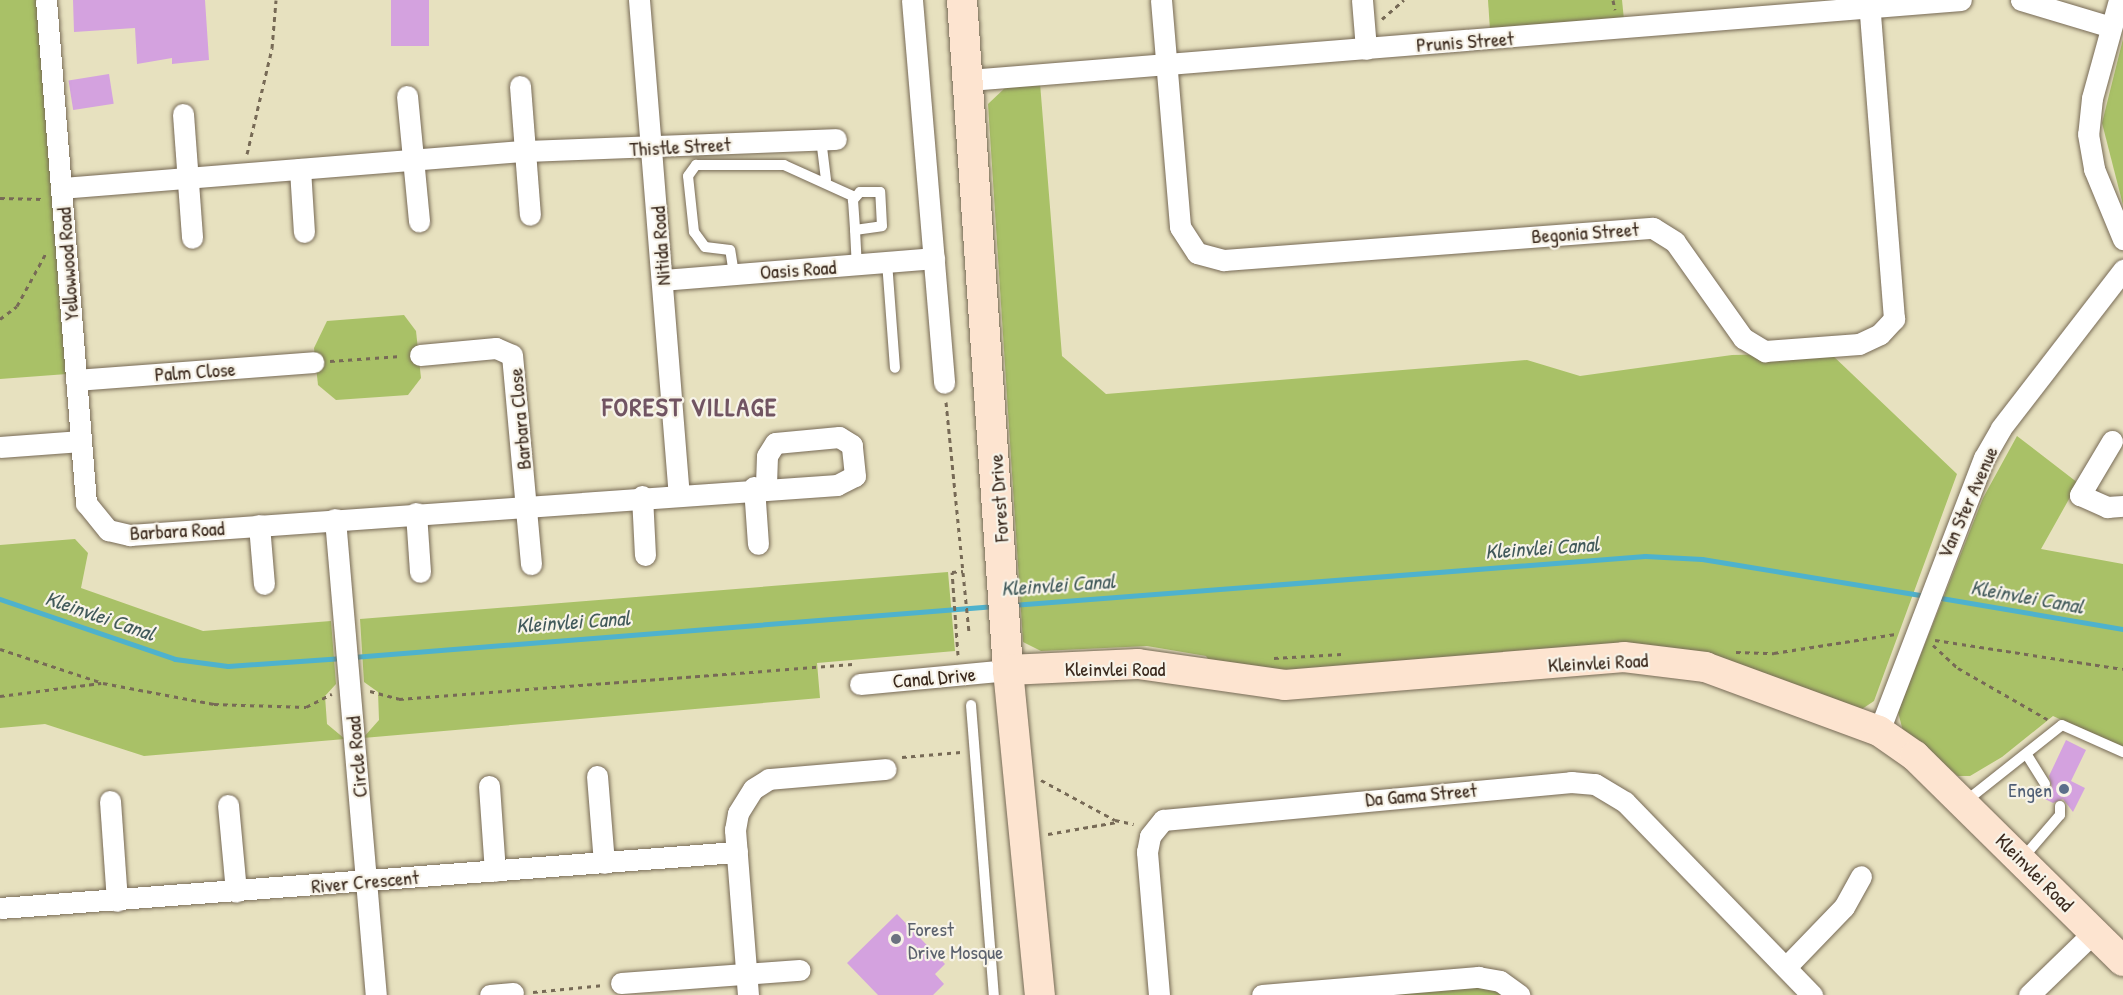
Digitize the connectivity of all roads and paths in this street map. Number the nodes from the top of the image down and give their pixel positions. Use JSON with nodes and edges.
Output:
{"nodes":[{"id":1,"x":46,"y":0,"type":"edge"},
{"id":2,"x":276,"y":0,"type":"edge"},
{"id":3,"x":639,"y":0,"type":"edge"},
{"id":4,"x":912,"y":0,"type":"edge"},
{"id":5,"x":962,"y":0,"type":"edge"},
{"id":6,"x":1161,"y":0,"type":"edge"},
{"id":7,"x":1362,"y":0,"type":"edge"},
{"id":8,"x":1961,"y":0,"type":"edge"},
{"id":9,"x":2021,"y":0,"type":"edge"},
{"id":10,"x":2119,"y":0,"type":"edge"},
{"id":11,"x":1870,"y":11,"type":"junction"},
{"id":12,"x":2111,"y":27,"type":"junction"},
{"id":13,"x":1366,"y":49,"type":"junction"},
{"id":14,"x":1166,"y":64,"type":"junction"},
{"id":15,"x":969,"y":80,"type":"junction"},
{"id":16,"x":520,"y":86,"type":"dead end"},
{"id":17,"x":407,"y":96,"type":"dead end"},
{"id":18,"x":183,"y":114,"type":"dead end"},
{"id":19,"x":829,"y":139,"type":"joint"},
{"id":20,"x":653,"y":148,"type":"junction"},
{"id":21,"x":525,"y":151,"type":"junction"},
{"id":22,"x":413,"y":161,"type":"junction"},
{"id":23,"x":300,"y":169,"type":"junction"},
{"id":24,"x":243,"y":174,"type":"junction"},
{"id":25,"x":188,"y":178,"type":"junction"},
{"id":26,"x":826,"y":180,"type":"junction"},
{"id":27,"x":61,"y":188,"type":"junction"},
{"id":28,"x":855,"y":197,"type":"junction"},
{"id":29,"x":0,"y":198,"type":"edge"},
{"id":30,"x":530,"y":215,"type":"dead end"},
{"id":31,"x":419,"y":221,"type":"dead end"},
{"id":32,"x":64,"y":230,"type":"junction"},
{"id":33,"x":855,"y":230,"type":"junction"},
{"id":34,"x":304,"y":232,"type":"dead end"},
{"id":35,"x":192,"y":238,"type":"dead end"},
{"id":36,"x":2123,"y":239,"type":"edge"},
{"id":37,"x":934,"y":258,"type":"junction"},
{"id":38,"x":887,"y":262,"type":"junction"},
{"id":39,"x":857,"y":265,"type":"junction"},
{"id":40,"x":2123,"y":270,"type":"edge"},
{"id":41,"x":734,"y":274,"type":"junction"},
{"id":42,"x":662,"y":280,"type":"junction"},
{"id":43,"x":0,"y":319,"type":"edge"},
{"id":44,"x":420,"y":355,"type":"joint"},
{"id":45,"x":313,"y":362,"type":"joint"},
{"id":46,"x":896,"y":368,"type":"dead end"},
{"id":47,"x":76,"y":380,"type":"junction"},
{"id":48,"x":944,"y":383,"type":"joint"},
{"id":49,"x":81,"y":441,"type":"junction"},
{"id":50,"x":2112,"y":441,"type":"dead end"},
{"id":51,"x":0,"y":447,"type":"edge"},
{"id":52,"x":679,"y":493,"type":"junction"},
{"id":53,"x":642,"y":496,"type":"junction"},
{"id":54,"x":527,"y":505,"type":"junction"},
{"id":55,"x":2123,"y":506,"type":"edge"},
{"id":56,"x":416,"y":513,"type":"junction"},
{"id":57,"x":335,"y":519,"type":"junction"},
{"id":58,"x":99,"y":523,"type":"joint"},
{"id":59,"x":259,"y":525,"type":"junction"},
{"id":60,"x":758,"y":544,"type":"dead end"},
{"id":61,"x":645,"y":555,"type":"dead end"},
{"id":62,"x":531,"y":564,"type":"dead end"},
{"id":63,"x":963,"y":570,"type":"junction"},
{"id":64,"x":420,"y":572,"type":"dead end"},
{"id":65,"x":264,"y":584,"type":"dead end"},
{"id":66,"x":969,"y":631,"type":"dead end"},
{"id":67,"x":0,"y":649,"type":"edge"},
{"id":68,"x":948,"y":656,"type":"dead end"},
{"id":69,"x":866,"y":663,"type":"dead end"},
{"id":70,"x":2123,"y":669,"type":"edge"},
{"id":71,"x":1008,"y":670,"type":"junction"},
{"id":72,"x":103,"y":683,"type":"junction"},
{"id":73,"x":860,"y":684,"type":"dead end"},
{"id":74,"x":349,"y":687,"type":"junction"},
{"id":75,"x":0,"y":696,"type":"edge"},
{"id":76,"x":971,"y":705,"type":"dead end"},
{"id":77,"x":2062,"y":725,"type":"junction"},
{"id":78,"x":1878,"y":731,"type":"junction"},
{"id":79,"x":974,"y":750,"type":"junction"},
{"id":80,"x":2123,"y":752,"type":"edge"},
{"id":81,"x":2027,"y":755,"type":"junction"},
{"id":82,"x":885,"y":769,"type":"joint"},
{"id":83,"x":597,"y":776,"type":"dead end"},
{"id":84,"x":1039,"y":780,"type":"dead end"},
{"id":85,"x":2045,"y":784,"type":"dead end"},
{"id":86,"x":489,"y":786,"type":"dead end"},
{"id":87,"x":110,"y":801,"type":"dead end"},
{"id":88,"x":1966,"y":801,"type":"junction"},
{"id":89,"x":228,"y":805,"type":"dead end"},
{"id":90,"x":2060,"y":806,"type":"dead end"},
{"id":91,"x":1119,"y":821,"type":"junction"},
{"id":92,"x":1157,"y":824,"type":"junction"},
{"id":93,"x":1044,"y":838,"type":"dead end"},
{"id":94,"x":737,"y":852,"type":"junction"},
{"id":95,"x":2022,"y":859,"type":"junction"},
{"id":96,"x":604,"y":863,"type":"junction"},
{"id":97,"x":495,"y":871,"type":"junction"},
{"id":98,"x":1861,"y":876,"type":"dead end"},
{"id":99,"x":367,"y":881,"type":"junction"},
{"id":100,"x":236,"y":892,"type":"junction"},
{"id":101,"x":117,"y":901,"type":"junction"},
{"id":102,"x":0,"y":908,"type":"edge"},
{"id":103,"x":2094,"y":932,"type":"junction"},
{"id":104,"x":2123,"y":961,"type":"edge"},
{"id":105,"x":1785,"y":968,"type":"junction"},
{"id":106,"x":800,"y":970,"type":"dead end"},
{"id":107,"x":747,"y":974,"type":"junction"},
{"id":108,"x":621,"y":983,"type":"joint"},
{"id":109,"x":513,"y":993,"type":"joint"},
{"id":110,"x":375,"y":995,"type":"edge"},
{"id":111,"x":490,"y":995,"type":"edge"},
{"id":112,"x":748,"y":995,"type":"edge"},
{"id":113,"x":994,"y":995,"type":"edge"},
{"id":114,"x":1040,"y":995,"type":"edge"},
{"id":115,"x":1159,"y":995,"type":"edge"},
{"id":116,"x":1262,"y":995,"type":"edge"},
{"id":117,"x":1520,"y":995,"type":"edge"},
{"id":118,"x":1812,"y":995,"type":"edge"},
{"id":119,"x":2029,"y":995,"type":"edge"}],
"edges":[{"from":1,"to":27,"type":"street","name":"Yellowwood Road"},
{"from":2,"to":24,"type":"path"},
{"from":3,"to":20,"type":"street","name":"Nitida Road"},
{"from":4,"to":37,"type":"street"},
{"from":5,"to":15,"type":"street","name":"Forest Drive"},
{"from":6,"to":14,"type":"street","name":"Begonia Street"},
{"from":7,"to":13,"type":"street"},
{"from":8,"to":11,"type":"street","name":"Prunis Street"},
{"from":9,"to":12,"type":"street"},
{"from":10,"to":12,"type":"street"},
{"from":11,"to":13,"type":"street","name":"Prunis Street"},
{"from":11,"to":14,"type":"street","name":"Begonia Street"},
{"from":12,"to":36,"type":"street"},
{"from":13,"to":14,"type":"street","name":"Prunis Street"},
{"from":14,"to":15,"type":"street","name":"Prunis Street"},
{"from":15,"to":71,"type":"street","name":"Forest Drive"},
{"from":16,"to":21,"type":"street"},
{"from":17,"to":22,"type":"street"},
{"from":18,"to":25,"type":"street"},
{"from":19,"to":20,"type":"street","name":"Thistle Street"},
{"from":19,"to":26,"type":"lane"},
{"from":20,"to":21,"type":"street","name":"Thistle Street"},
{"from":20,"to":42,"type":"street","name":"Nitida Road"},
{"from":21,"to":22,"type":"street","name":"Thistle Street"},
{"from":21,"to":30,"type":"street"},
{"from":22,"to":23,"type":"street","name":"Thistle Street"},
{"from":22,"to":31,"type":"street"},
{"from":23,"to":24,"type":"street","name":"Thistle Street"},
{"from":23,"to":34,"type":"street"},
{"from":24,"to":25,"type":"street","name":"Thistle Street"},
{"from":25,"to":27,"type":"street","name":"Thistle Street"},
{"from":25,"to":35,"type":"street"},
{"from":26,"to":28,"type":"lane"},
{"from":26,"to":41,"type":"lane"},
{"from":27,"to":29,"type":"path"},
{"from":27,"to":32,"type":"street","name":"Yellowwood Road"},
{"from":28,"to":33,"type":"lane"},
{"from":28,"to":33,"type":"lane"},
{"from":32,"to":43,"type":"path"},
{"from":32,"to":47,"type":"street","name":"Yellowwood Road"},
{"from":33,"to":39,"type":"lane"},
{"from":37,"to":38,"type":"street","name":"Oasis Road"},
{"from":37,"to":48,"type":"street"},
{"from":38,"to":39,"type":"street","name":"Oasis Road"},
{"from":38,"to":46,"type":"lane"},
{"from":39,"to":41,"type":"street","name":"Oasis Road"},
{"from":40,"to":78,"type":"street","name":"Van Ster Avenue"},
{"from":41,"to":42,"type":"street","name":"Oasis Road"},
{"from":42,"to":52,"type":"street","name":"Nitida Road"},
{"from":44,"to":45,"type":"path"},
{"from":44,"to":54,"type":"street","name":"Barbara Close"},
{"from":45,"to":47,"type":"street","name":"Palm Close"},
{"from":47,"to":49,"type":"street","name":"Yellowwood Road"},
{"from":48,"to":63,"type":"path","name":"Forest Drive"},
{"from":49,"to":51,"type":"street"},
{"from":49,"to":58,"type":"street","name":"Yellowwood Road"},
{"from":50,"to":55,"type":"street"},
{"from":52,"to":53,"type":"street","name":"Barbara Road"},
{"from":52,"to":60,"type":"street","name":"Barbara Road"},
{"from":53,"to":54,"type":"street","name":"Barbara Road"},
{"from":53,"to":61,"type":"street"},
{"from":54,"to":56,"type":"street","name":"Barbara Road"},
{"from":54,"to":62,"type":"street"},
{"from":56,"to":57,"type":"street","name":"Barbara Road"},
{"from":56,"to":64,"type":"street"},
{"from":57,"to":59,"type":"street","name":"Barbara Road"},
{"from":57,"to":74,"type":"street","name":"Circle Road"},
{"from":58,"to":59,"type":"street","name":"Barbara Road"},
{"from":59,"to":65,"type":"street"},
{"from":63,"to":66,"type":"path","name":"Forest Drive"},
{"from":63,"to":68,"type":"path"},
{"from":67,"to":72,"type":"path"},
{"from":69,"to":74,"type":"path"},
{"from":70,"to":77,"type":"path"},
{"from":71,"to":73,"type":"street","name":"Canal Drive"},
{"from":71,"to":78,"type":"street","name":"Kleinvlei Road"},
{"from":71,"to":114,"type":"street","name":"Forest Drive"},
{"from":72,"to":74,"type":"path"},
{"from":72,"to":75,"type":"path"},
{"from":74,"to":99,"type":"street","name":"Circle Road"},
{"from":76,"to":79,"type":"lane"},
{"from":77,"to":80,"type":"lane"},
{"from":77,"to":81,"type":"lane"},
{"from":78,"to":88,"type":"street","name":"Kleinvlei Road"},
{"from":79,"to":82,"type":"path"},
{"from":79,"to":113,"type":"lane"},
{"from":81,"to":85,"type":"lane"},
{"from":81,"to":88,"type":"lane"},
{"from":82,"to":94,"type":"street"},
{"from":83,"to":96,"type":"street"},
{"from":84,"to":91,"type":"path"},
{"from":86,"to":97,"type":"street"},
{"from":87,"to":101,"type":"street"},
{"from":88,"to":95,"type":"street","name":"Kleinvlei Road"},
{"from":89,"to":100,"type":"street"},
{"from":90,"to":95,"type":"lane"},
{"from":91,"to":92,"type":"path"},
{"from":91,"to":93,"type":"path"},
{"from":92,"to":105,"type":"street","name":"Da Gama Street"},
{"from":92,"to":115,"type":"street"},
{"from":94,"to":96,"type":"street","name":"River Crescent"},
{"from":94,"to":107,"type":"street"},
{"from":95,"to":103,"type":"street","name":"Kleinvlei Road"},
{"from":96,"to":97,"type":"street","name":"River Crescent"},
{"from":97,"to":99,"type":"street","name":"River Crescent"},
{"from":98,"to":105,"type":"street"},
{"from":99,"to":100,"type":"street","name":"River Crescent"},
{"from":99,"to":110,"type":"street","name":"Circle Road"},
{"from":100,"to":101,"type":"street","name":"River Crescent"},
{"from":101,"to":102,"type":"street","name":"River Crescent"},
{"from":103,"to":104,"type":"street","name":"Kleinvlei Road"},
{"from":103,"to":119,"type":"street"},
{"from":105,"to":118,"type":"street","name":"Da Gama Street"},
{"from":106,"to":107,"type":"street"},
{"from":107,"to":108,"type":"street"},
{"from":107,"to":112,"type":"street"},
{"from":108,"to":109,"type":"path"},
{"from":109,"to":111,"type":"street"},
{"from":116,"to":117,"type":"street"}]}
